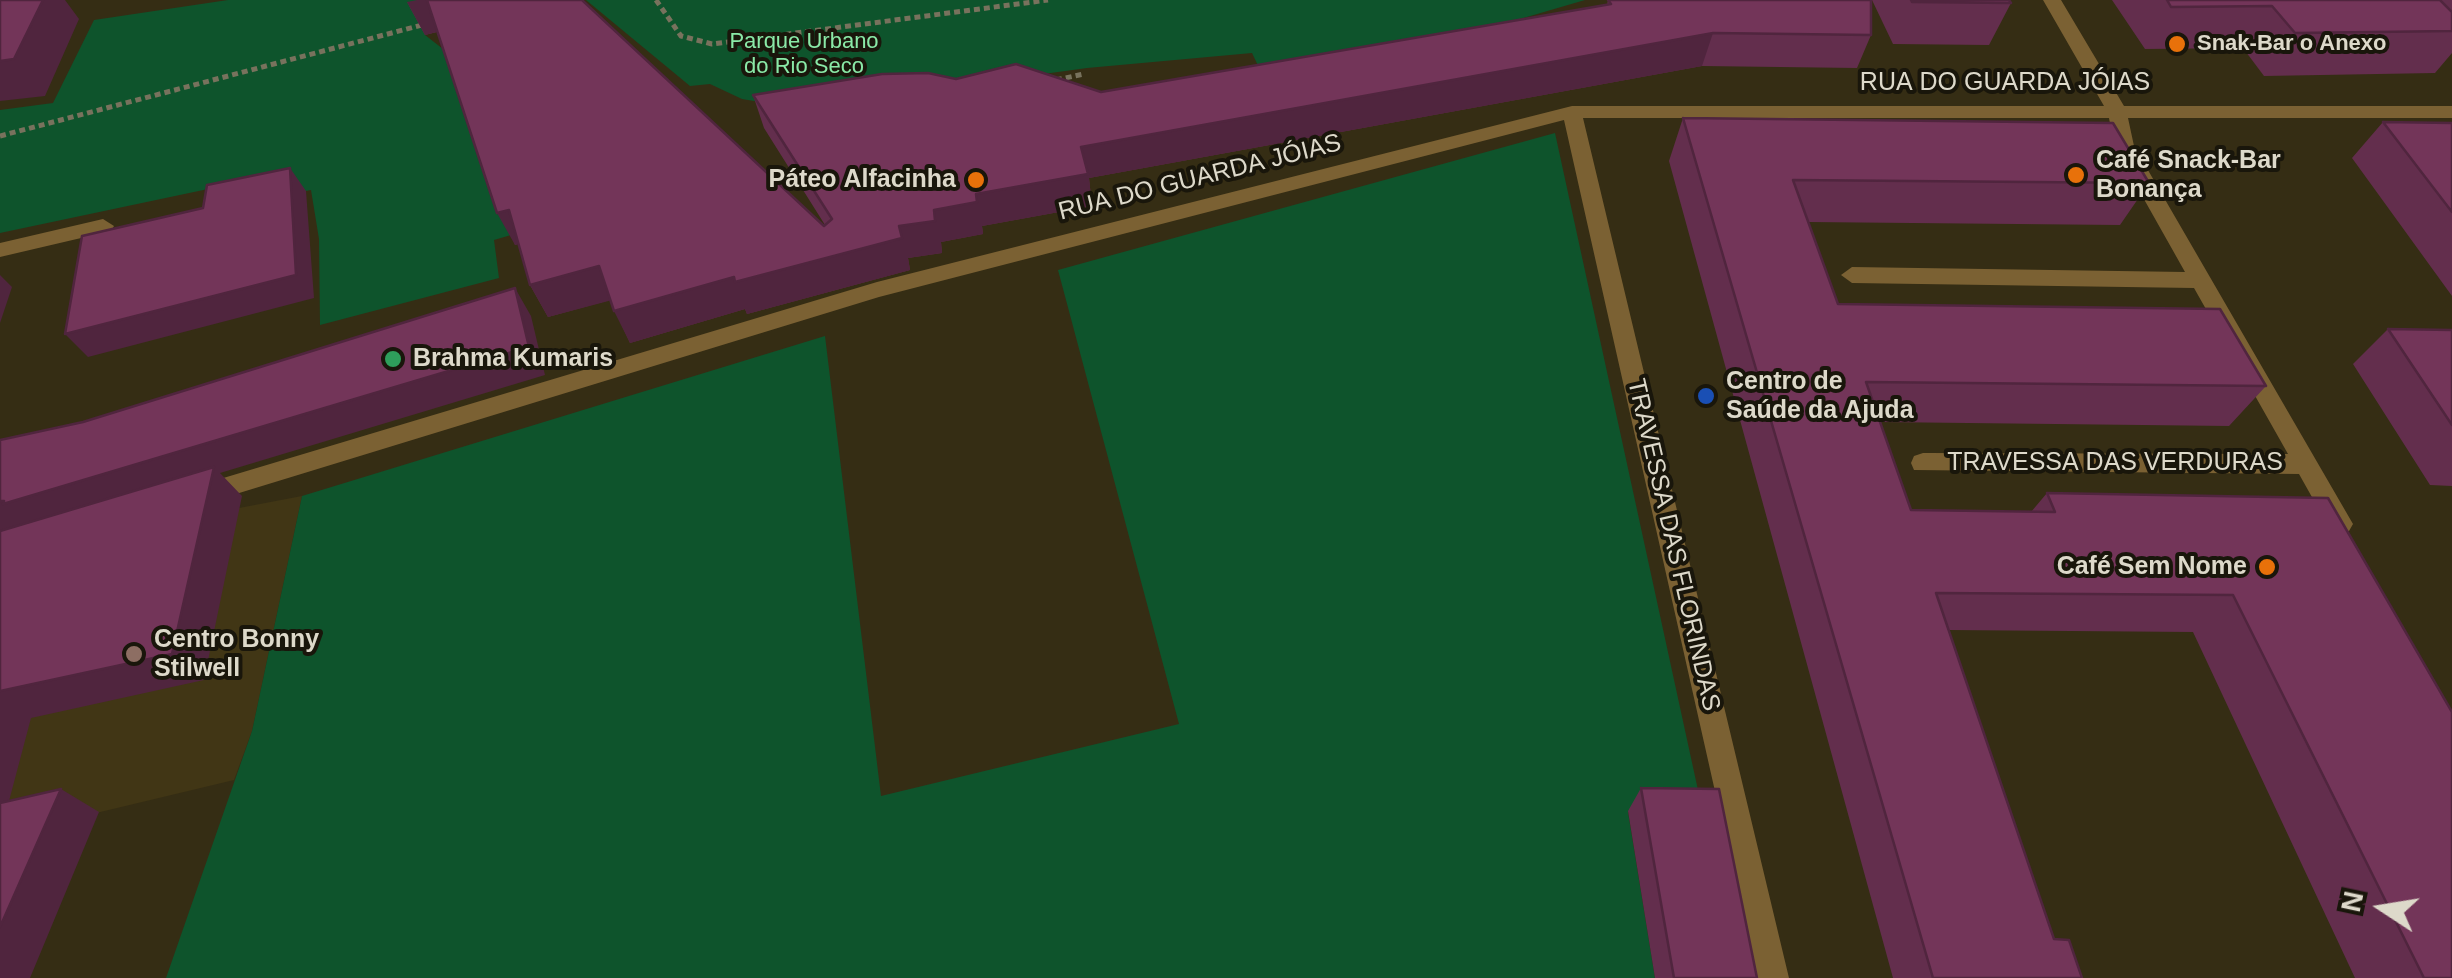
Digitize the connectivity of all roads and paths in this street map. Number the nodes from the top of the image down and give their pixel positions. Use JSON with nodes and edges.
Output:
{"nodes":[{"id":1,"x":656,"y":0,"type":"edge"},
{"id":2,"x":1048,"y":0,"type":"edge"},
{"id":3,"x":2052,"y":0,"type":"edge"},
{"id":4,"x":422,"y":25,"type":"dead end"},
{"id":5,"x":1084,"y":74,"type":"dead end"},
{"id":6,"x":1062,"y":79,"type":"junction"},
{"id":7,"x":1044,"y":83,"type":"edge"},
{"id":8,"x":1066,"y":92,"type":"edge"},
{"id":9,"x":2117,"y":110,"type":"junction"},
{"id":10,"x":1572,"y":112,"type":"junction"},
{"id":11,"x":2452,"y":112,"type":"edge"},
{"id":12,"x":0,"y":136,"type":"edge"},
{"id":13,"x":103,"y":226,"type":"dead end"},
{"id":14,"x":0,"y":250,"type":"edge"},
{"id":15,"x":1852,"y":276,"type":"dead end"},
{"id":16,"x":2200,"y":280,"type":"junction"},
{"id":17,"x":1923,"y":463,"type":"dead end"},
{"id":18,"x":2306,"y":464,"type":"junction"},
{"id":19,"x":186,"y":500,"type":"edge"},
{"id":20,"x":2354,"y":549,"type":"edge"},
{"id":21,"x":1773,"y":978,"type":"edge"}],
"edges":[{"from":1,"to":2,"type":"path"},
{"from":3,"to":9,"type":"street"},
{"from":4,"to":12,"type":"path"},
{"from":5,"to":6,"type":"path"},
{"from":6,"to":7,"type":"path"},
{"from":6,"to":8,"type":"path"},
{"from":9,"to":10,"type":"street","name":"RUA DO GUARDA JÓIAS"},
{"from":9,"to":11,"type":"street","name":"RUA DO GUARDA JÓIAS"},
{"from":9,"to":16,"type":"street"},
{"from":10,"to":19,"type":"street","name":"RUA DO GUARDA JÓIAS"},
{"from":10,"to":21,"type":"street","name":"TRAVESSA DAS FLORINDAS"},
{"from":13,"to":14,"type":"street"},
{"from":15,"to":16,"type":"street"},
{"from":16,"to":18,"type":"street"},
{"from":17,"to":18,"type":"street","name":"TRAVESSA DAS VERDURAS"},
{"from":18,"to":20,"type":"street"}]}
